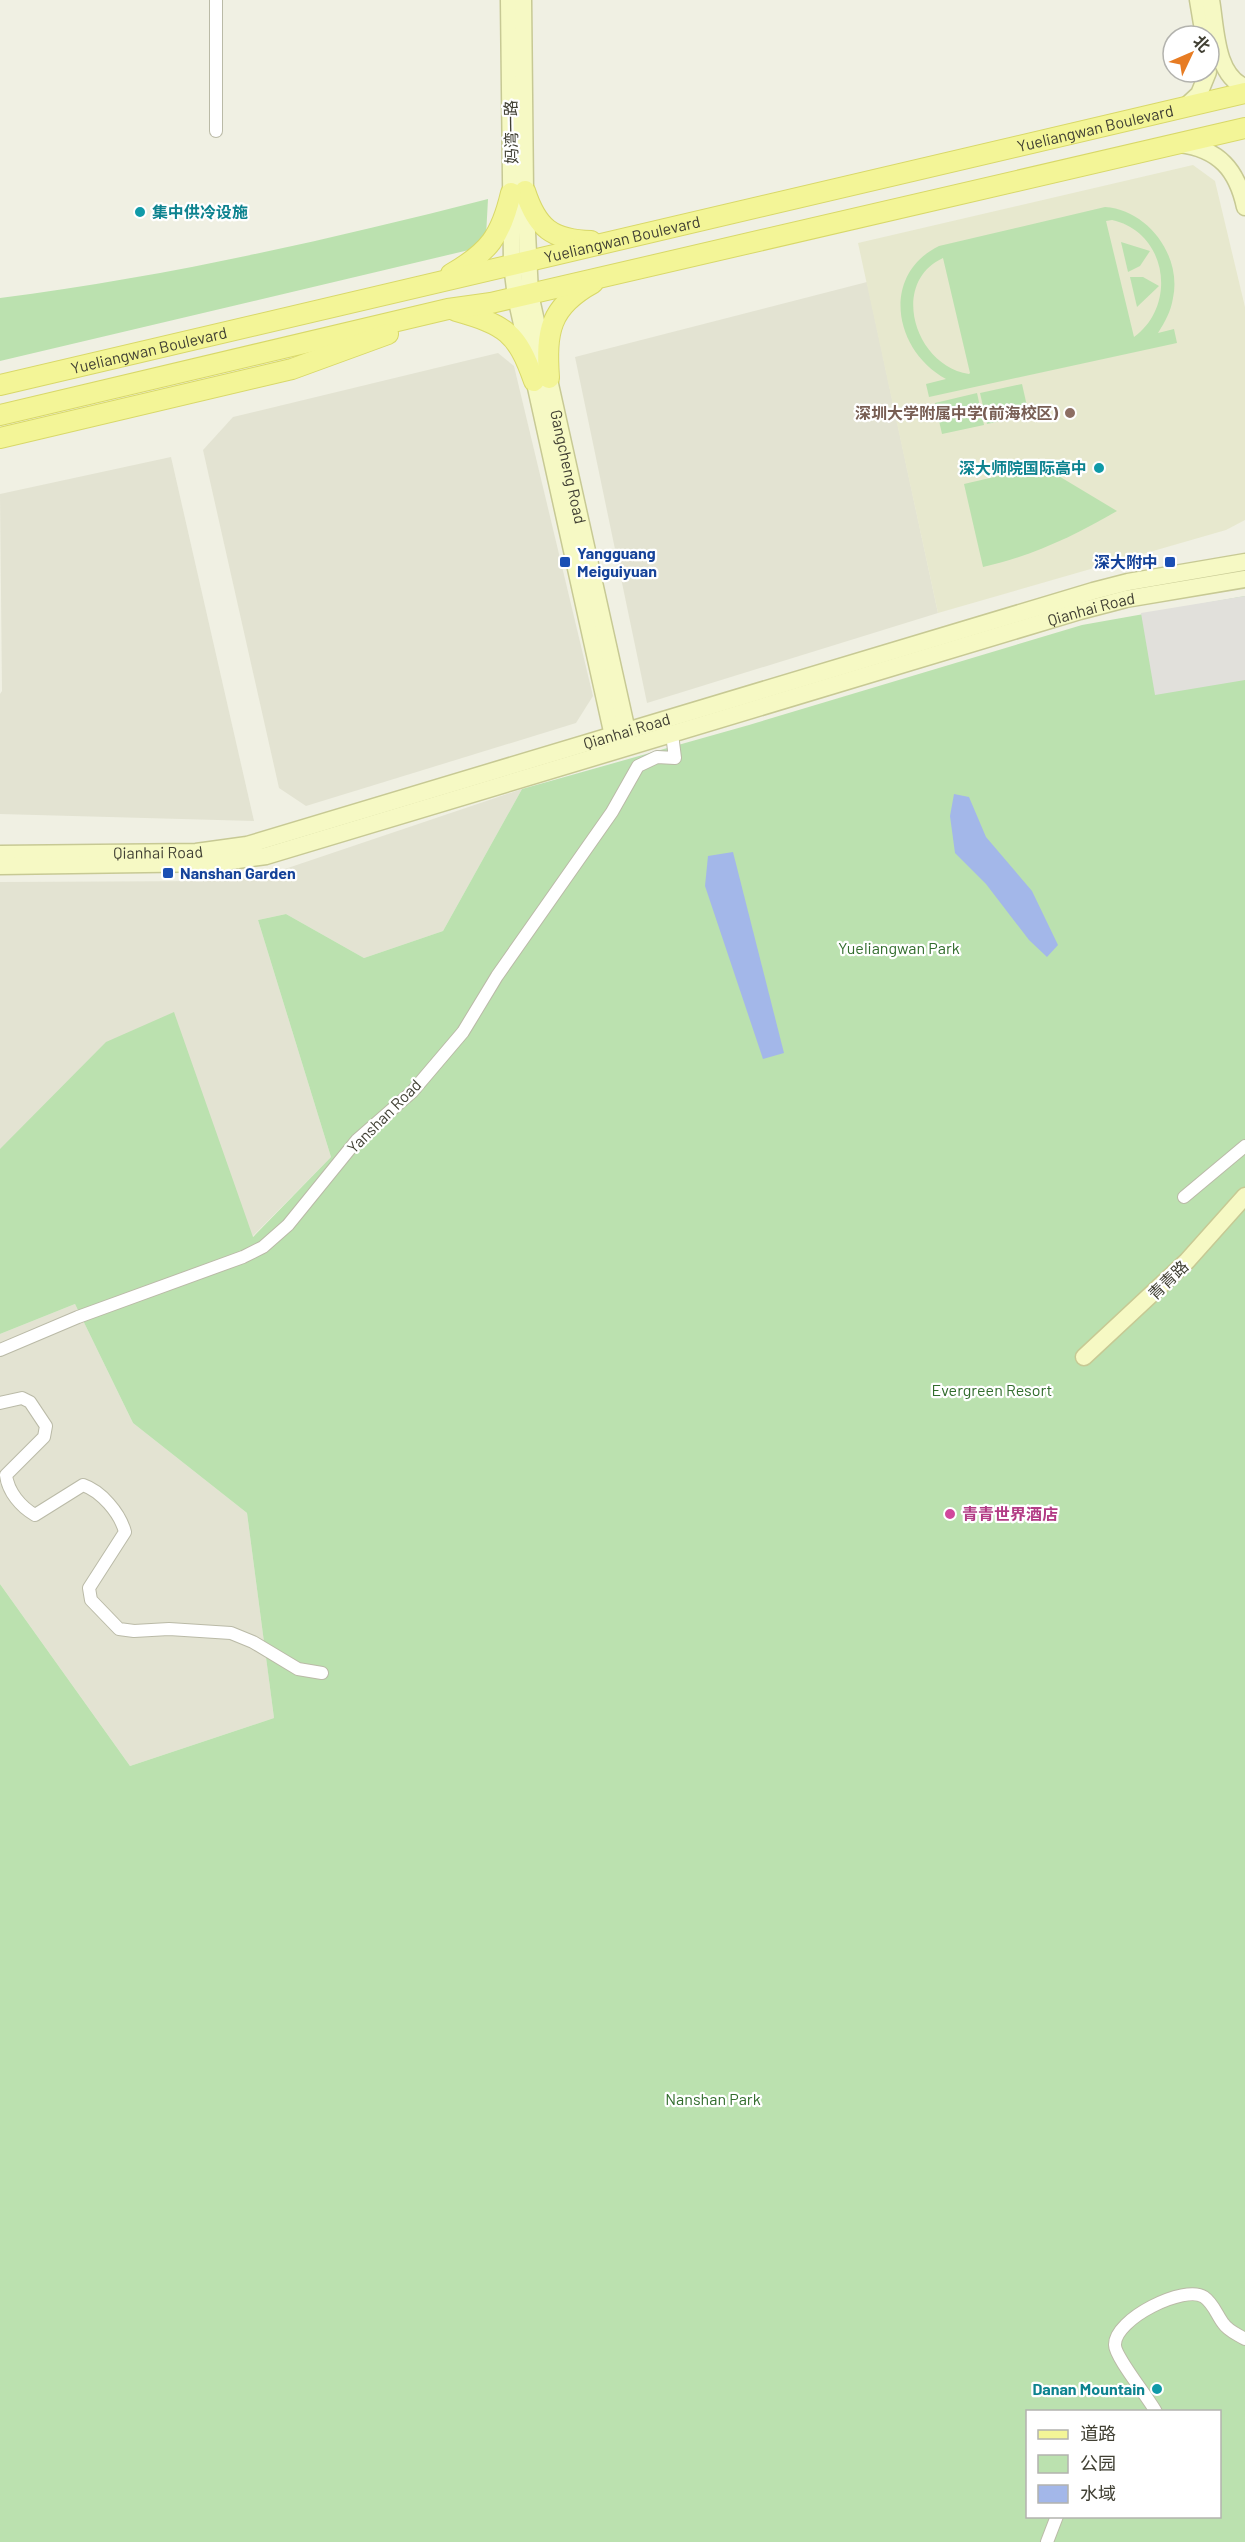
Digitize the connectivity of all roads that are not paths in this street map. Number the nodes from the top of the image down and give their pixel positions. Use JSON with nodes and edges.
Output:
{"nodes":[{"id":1,"x":216,"y":0,"type":"edge"},
{"id":2,"x":509,"y":0,"type":"edge"},
{"id":3,"x":523,"y":0,"type":"edge"},
{"id":4,"x":1198,"y":0,"type":"edge"},
{"id":5,"x":1211,"y":0,"type":"edge"},
{"id":6,"x":1202,"y":24,"type":"edge"},
{"id":7,"x":1203,"y":84,"type":"edge"},
{"id":8,"x":1245,"y":87,"type":"edge"},
{"id":9,"x":1245,"y":93,"type":"edge"},
{"id":10,"x":1185,"y":107,"type":"junction"},
{"id":11,"x":1245,"y":128,"type":"edge"},
{"id":12,"x":216,"y":131,"type":"dead end"},
{"id":13,"x":1180,"y":143,"type":"junction"},
{"id":14,"x":518,"y":192,"type":"junction"},
{"id":15,"x":1245,"y":207,"type":"edge"},
{"id":16,"x":612,"y":242,"type":"junction"},
{"id":17,"x":520,"y":263,"type":"junction"},
{"id":18,"x":614,"y":274,"type":"junction"},
{"id":19,"x":428,"y":285,"type":"junction"},
{"id":20,"x":523,"y":296,"type":"junction"},
{"id":21,"x":440,"y":311,"type":"junction"},
{"id":22,"x":542,"y":379,"type":"junction"},
{"id":23,"x":0,"y":385,"type":"edge"},
{"id":24,"x":0,"y":415,"type":"edge"},
{"id":25,"x":0,"y":438,"type":"edge"},
{"id":26,"x":1245,"y":562,"type":"edge"},
{"id":27,"x":1245,"y":579,"type":"edge"},
{"id":28,"x":672,"y":734,"type":"junction"},
{"id":29,"x":622,"y":738,"type":"junction"},
{"id":30,"x":0,"y":854,"type":"edge"},
{"id":31,"x":0,"y":866,"type":"edge"},
{"id":32,"x":1245,"y":1146,"type":"edge"},
{"id":33,"x":1245,"y":1196,"type":"edge"},
{"id":34,"x":1184,"y":1197,"type":"dead end"},
{"id":35,"x":0,"y":1350,"type":"edge"},
{"id":36,"x":1084,"y":1357,"type":"dead end"},
{"id":37,"x":0,"y":1403,"type":"edge"},
{"id":38,"x":322,"y":1673,"type":"dead end"},
{"id":39,"x":1245,"y":2339,"type":"edge"},
{"id":40,"x":1154,"y":2410,"type":"edge"},
{"id":41,"x":1057,"y":2518,"type":"edge"},
{"id":42,"x":1047,"y":2542,"type":"edge"}],
"edges":[{"from":1,"to":12,"type":"street"},
{"from":2,"to":14,"type":"street","name":"妈湾一路"},
{"from":3,"to":14,"type":"street","name":"妈湾一路"},
{"from":4,"to":6,"type":"street"},
{"from":5,"to":8,"type":"street"},
{"from":7,"to":10,"type":"street"},
{"from":9,"to":10,"type":"main road","name":"Yueliangwan Boulevard"},
{"from":10,"to":16,"type":"main road","name":"Yueliangwan Boulevard"},
{"from":11,"to":13,"type":"main road","name":"Yueliangwan Boulevard"},
{"from":13,"to":15,"type":"street"},
{"from":13,"to":18,"type":"main road","name":"Yueliangwan Boulevard"},
{"from":14,"to":16,"type":"main road"},
{"from":14,"to":17,"type":"street","name":"妈湾一路"},
{"from":14,"to":19,"type":"main road"},
{"from":16,"to":17,"type":"main road","name":"Yueliangwan Boulevard"},
{"from":17,"to":19,"type":"main road","name":"Yueliangwan Boulevard"},
{"from":17,"to":20,"type":"street","name":"Gangcheng Road"},
{"from":18,"to":20,"type":"main road","name":"Yueliangwan Boulevard"},
{"from":18,"to":22,"type":"main road"},
{"from":19,"to":23,"type":"main road","name":"Yueliangwan Boulevard"},
{"from":20,"to":21,"type":"main road","name":"Yueliangwan Boulevard"},
{"from":20,"to":22,"type":"street","name":"Gangcheng Road"},
{"from":21,"to":22,"type":"main road"},
{"from":21,"to":24,"type":"main road","name":"Yueliangwan Boulevard"},
{"from":21,"to":25,"type":"main road"},
{"from":22,"to":29,"type":"street","name":"Gangcheng Road"},
{"from":26,"to":29,"type":"street","name":"Qianhai Road"},
{"from":27,"to":28,"type":"street","name":"Qianhai Road"},
{"from":28,"to":29,"type":"street","name":"Qianhai Road"},
{"from":28,"to":35,"type":"street","name":"Yanshan Road"},
{"from":29,"to":30,"type":"street","name":"Qianhai Road"},
{"from":29,"to":31,"type":"street","name":"Qianhai Road"},
{"from":32,"to":34,"type":"street"},
{"from":33,"to":36,"type":"street","name":"青青路"},
{"from":37,"to":38,"type":"street"},
{"from":39,"to":40,"type":"street"},
{"from":41,"to":42,"type":"street"}]}
